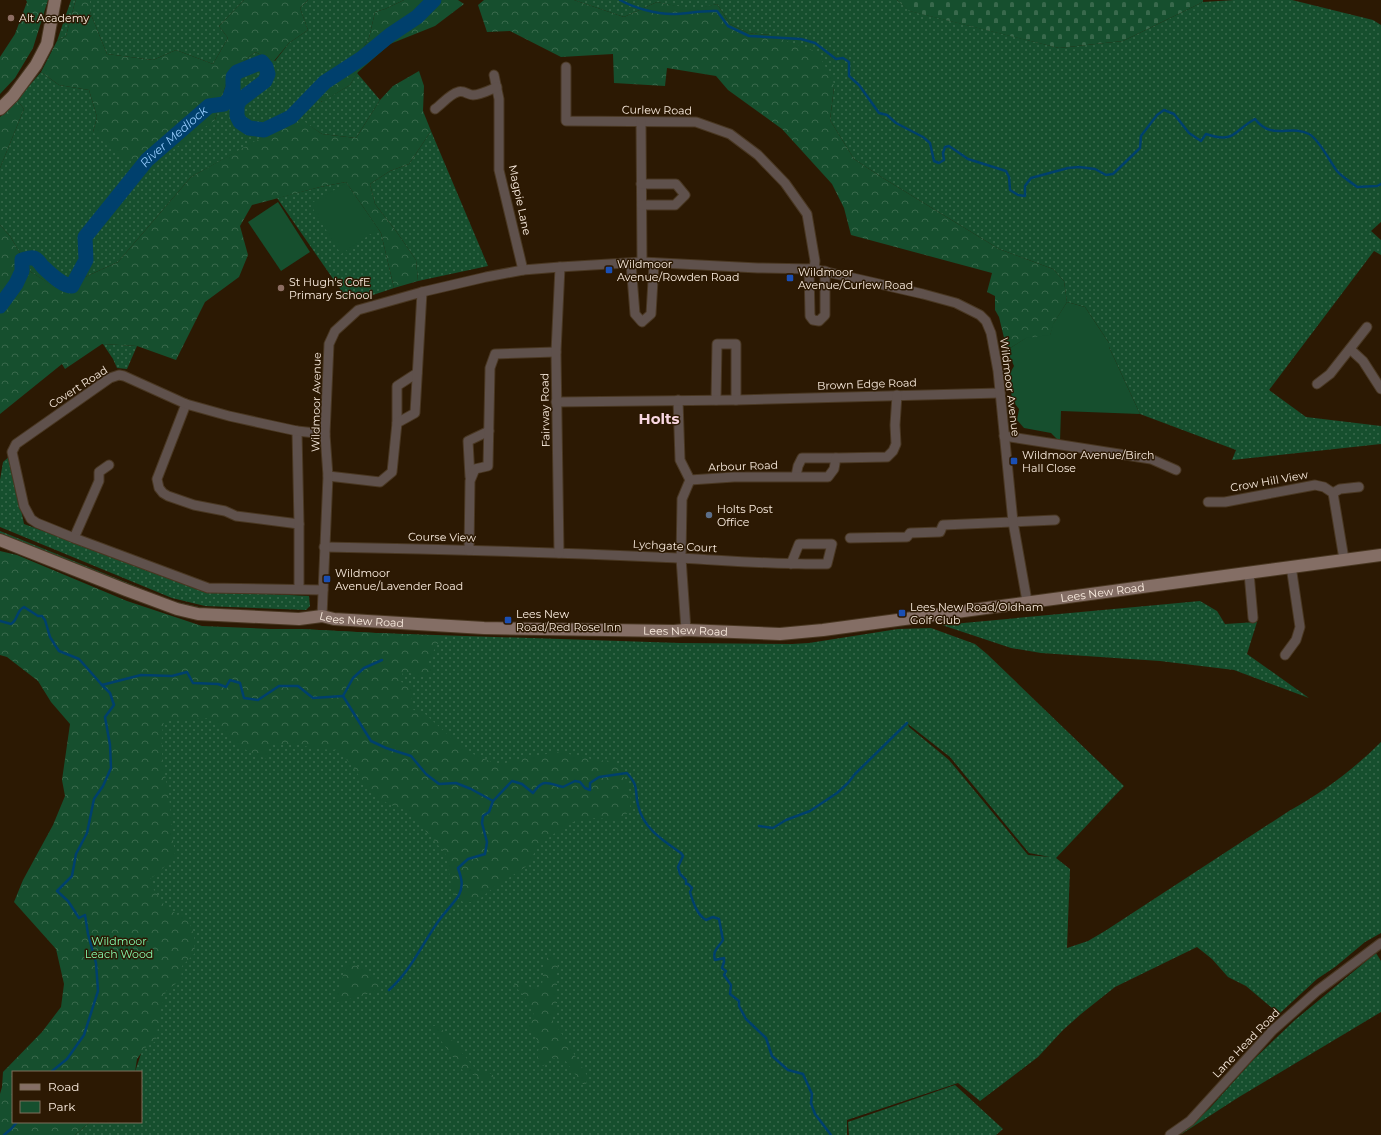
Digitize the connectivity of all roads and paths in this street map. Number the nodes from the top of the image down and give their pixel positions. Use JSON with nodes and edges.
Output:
{"nodes":[{"id":1,"x":55,"y":0,"type":"edge"},
{"id":2,"x":566,"y":66,"type":"dead end"},
{"id":3,"x":494,"y":75,"type":"dead end"},
{"id":4,"x":497,"y":87,"type":"junction"},
{"id":5,"x":0,"y":109,"type":"edge"},
{"id":6,"x":435,"y":109,"type":"dead end"},
{"id":7,"x":641,"y":122,"type":"junction"},
{"id":8,"x":641,"y":184,"type":"junction"},
{"id":9,"x":642,"y":205,"type":"junction"},
{"id":10,"x":642,"y":262,"type":"junction"},
{"id":11,"x":654,"y":263,"type":"junction"},
{"id":12,"x":631,"y":264,"type":"junction"},
{"id":13,"x":560,"y":267,"type":"junction"},
{"id":14,"x":812,"y":269,"type":"junction"},
{"id":15,"x":523,"y":270,"type":"junction"},
{"id":16,"x":825,"y":271,"type":"junction"},
{"id":17,"x":422,"y":292,"type":"junction"},
{"id":18,"x":1367,"y":327,"type":"dead end"},
{"id":19,"x":1350,"y":350,"type":"junction"},
{"id":20,"x":556,"y":352,"type":"junction"},
{"id":21,"x":417,"y":373,"type":"junction"},
{"id":22,"x":1317,"y":384,"type":"dead end"},
{"id":23,"x":1381,"y":389,"type":"edge"},
{"id":24,"x":1000,"y":393,"type":"junction"},
{"id":25,"x":897,"y":395,"type":"junction"},
{"id":26,"x":678,"y":400,"type":"junction"},
{"id":27,"x":716,"y":400,"type":"junction"},
{"id":28,"x":736,"y":400,"type":"junction"},
{"id":29,"x":556,"y":402,"type":"junction"},
{"id":30,"x":186,"y":404,"type":"junction"},
{"id":31,"x":397,"y":423,"type":"junction"},
{"id":32,"x":297,"y":431,"type":"junction"},
{"id":33,"x":489,"y":431,"type":"junction"},
{"id":34,"x":326,"y":434,"type":"junction"},
{"id":35,"x":1004,"y":436,"type":"junction"},
{"id":36,"x":836,"y":458,"type":"junction"},
{"id":37,"x":109,"y":465,"type":"dead end"},
{"id":38,"x":1176,"y":470,"type":"dead end"},
{"id":39,"x":328,"y":476,"type":"junction"},
{"id":40,"x":796,"y":476,"type":"junction"},
{"id":41,"x":690,"y":480,"type":"junction"},
{"id":42,"x":470,"y":481,"type":"junction"},
{"id":43,"x":1359,"y":487,"type":"dead end"},
{"id":44,"x":1333,"y":493,"type":"junction"},
{"id":45,"x":1208,"y":502,"type":"dead end"},
{"id":46,"x":1055,"y":520,"type":"dead end"},
{"id":47,"x":1013,"y":522,"type":"junction"},
{"id":48,"x":300,"y":524,"type":"junction"},
{"id":49,"x":74,"y":538,"type":"junction"},
{"id":50,"x":850,"y":538,"type":"dead end"},
{"id":51,"x":0,"y":540,"type":"edge"},
{"id":52,"x":324,"y":547,"type":"junction"},
{"id":53,"x":469,"y":550,"type":"junction"},
{"id":54,"x":559,"y":553,"type":"junction"},
{"id":55,"x":1381,"y":555,"type":"edge"},
{"id":56,"x":680,"y":558,"type":"junction"},
{"id":57,"x":1344,"y":559,"type":"junction"},
{"id":58,"x":791,"y":564,"type":"dead end"},
{"id":59,"x":1291,"y":566,"type":"junction"},
{"id":60,"x":1249,"y":573,"type":"junction"},
{"id":61,"x":299,"y":589,"type":"junction"},
{"id":62,"x":323,"y":590,"type":"junction"},
{"id":63,"x":1027,"y":602,"type":"junction"},
{"id":64,"x":322,"y":616,"type":"junction"},
{"id":65,"x":1253,"y":618,"type":"dead end"},
{"id":66,"x":686,"y":630,"type":"junction"},
{"id":67,"x":1285,"y":655,"type":"dead end"},
{"id":68,"x":1381,"y":943,"type":"edge"},
{"id":69,"x":1170,"y":1135,"type":"edge"}],
"edges":[{"from":1,"to":5,"type":"street"},
{"from":2,"to":7,"type":"street","name":"Curlew Road"},
{"from":3,"to":4,"type":"street","name":"Magpie Lane"},
{"from":4,"to":6,"type":"street"},
{"from":4,"to":15,"type":"street","name":"Magpie Lane"},
{"from":7,"to":8,"type":"street"},
{"from":7,"to":14,"type":"street","name":"Curlew Road"},
{"from":8,"to":9,"type":"street"},
{"from":8,"to":9,"type":"street"},
{"from":9,"to":10,"type":"street"},
{"from":10,"to":11,"type":"street","name":"Wildmoor Avenue"},
{"from":10,"to":12,"type":"street","name":"Wildmoor Avenue"},
{"from":11,"to":12,"type":"street"},
{"from":11,"to":14,"type":"street","name":"Wildmoor Avenue"},
{"from":12,"to":13,"type":"street","name":"Wildmoor Avenue"},
{"from":13,"to":15,"type":"street","name":"Wildmoor Avenue"},
{"from":13,"to":20,"type":"street","name":"Fairway Road"},
{"from":14,"to":16,"type":"street","name":"Wildmoor Avenue"},
{"from":14,"to":16,"type":"street"},
{"from":15,"to":17,"type":"street","name":"Wildmoor Avenue"},
{"from":16,"to":24,"type":"street","name":"Wildmoor Avenue"},
{"from":17,"to":21,"type":"street"},
{"from":17,"to":34,"type":"street","name":"Wildmoor Avenue"},
{"from":18,"to":19,"type":"street"},
{"from":19,"to":22,"type":"street"},
{"from":19,"to":23,"type":"street"},
{"from":20,"to":29,"type":"street","name":"Fairway Road"},
{"from":20,"to":33,"type":"street"},
{"from":21,"to":31,"type":"street"},
{"from":21,"to":31,"type":"street"},
{"from":24,"to":25,"type":"street","name":"Brown Edge Road"},
{"from":24,"to":35,"type":"street","name":"Wildmoor Avenue"},
{"from":25,"to":28,"type":"street","name":"Brown Edge Road"},
{"from":25,"to":36,"type":"street"},
{"from":26,"to":27,"type":"street","name":"Brown Edge Road"},
{"from":26,"to":29,"type":"street","name":"Brown Edge Road"},
{"from":26,"to":41,"type":"street"},
{"from":27,"to":28,"type":"street","name":"Brown Edge Road"},
{"from":27,"to":28,"type":"street"},
{"from":29,"to":54,"type":"street","name":"Fairway Road"},
{"from":30,"to":32,"type":"street","name":"Covert Road"},
{"from":30,"to":48,"type":"street"},
{"from":30,"to":49,"type":"street","name":"Covert Road"},
{"from":31,"to":39,"type":"street"},
{"from":32,"to":34,"type":"street","name":"Covert Road"},
{"from":32,"to":48,"type":"street","name":"Wildmoor Avenue"},
{"from":33,"to":42,"type":"street"},
{"from":33,"to":42,"type":"street"},
{"from":34,"to":39,"type":"street","name":"Wildmoor Avenue"},
{"from":35,"to":38,"type":"street"},
{"from":35,"to":47,"type":"street","name":"Wildmoor Avenue"},
{"from":36,"to":40,"type":"street"},
{"from":36,"to":40,"type":"street","name":"Arbour Road"},
{"from":37,"to":49,"type":"street"},
{"from":39,"to":52,"type":"street","name":"Wildmoor Avenue"},
{"from":40,"to":41,"type":"street","name":"Arbour Road"},
{"from":41,"to":56,"type":"street"},
{"from":42,"to":53,"type":"street"},
{"from":43,"to":44,"type":"street"},
{"from":44,"to":45,"type":"street","name":"Crow Hill View"},
{"from":44,"to":57,"type":"street"},
{"from":46,"to":47,"type":"street"},
{"from":47,"to":50,"type":"street"},
{"from":47,"to":63,"type":"street","name":"Wildmoor Avenue"},
{"from":48,"to":61,"type":"street","name":"Wildmoor Avenue"},
{"from":49,"to":61,"type":"street","name":"Covert Road"},
{"from":51,"to":64,"type":"street","name":"Lees New Road"},
{"from":52,"to":53,"type":"street","name":"Course View"},
{"from":52,"to":62,"type":"street","name":"Wildmoor Avenue"},
{"from":53,"to":54,"type":"street","name":"Course View"},
{"from":54,"to":56,"type":"street","name":"Lychgate Court"},
{"from":55,"to":57,"type":"street","name":"Lees New Road"},
{"from":56,"to":58,"type":"street","name":"Lychgate Court"},
{"from":56,"to":66,"type":"street"},
{"from":57,"to":59,"type":"street","name":"Lees New Road"},
{"from":59,"to":60,"type":"street","name":"Lees New Road"},
{"from":59,"to":67,"type":"street"},
{"from":60,"to":63,"type":"street","name":"Lees New Road"},
{"from":60,"to":65,"type":"street"},
{"from":61,"to":62,"type":"street","name":"Covert Road"},
{"from":62,"to":64,"type":"street","name":"Wildmoor Avenue"},
{"from":63,"to":66,"type":"street","name":"Lees New Road"},
{"from":64,"to":66,"type":"street","name":"Lees New Road"},
{"from":68,"to":69,"type":"street","name":"Lane Head Road"}]}
